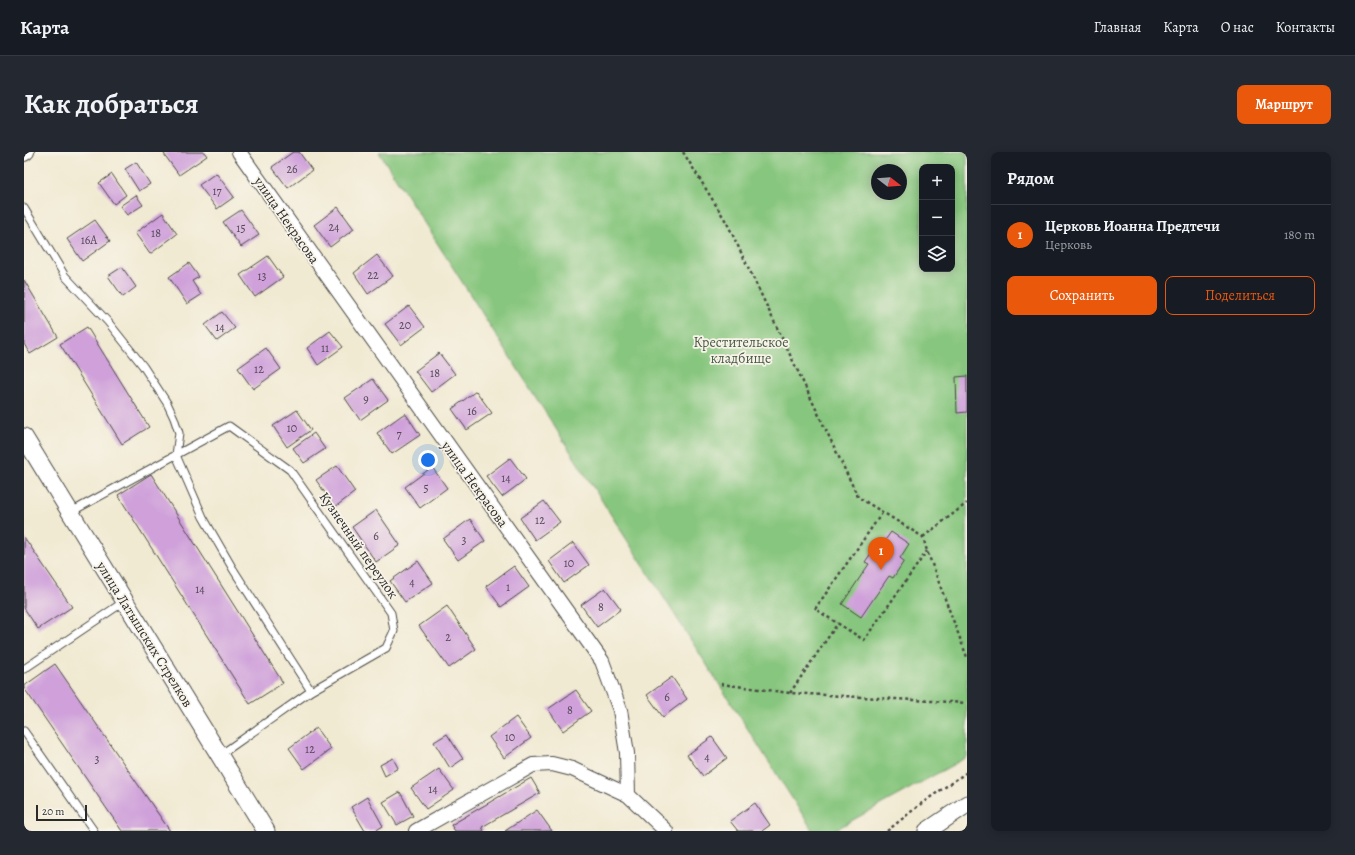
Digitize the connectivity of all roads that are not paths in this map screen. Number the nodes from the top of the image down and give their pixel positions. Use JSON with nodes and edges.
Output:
{"nodes":[{"id":1,"x":27,"y":152,"type":"edge"},
{"id":2,"x":239,"y":152,"type":"edge"},
{"id":3,"x":24,"y":154,"type":"edge"},
{"id":4,"x":24,"y":208,"type":"edge"},
{"id":5,"x":24,"y":437,"type":"edge"},
{"id":6,"x":176,"y":455,"type":"junction"},
{"id":7,"x":70,"y":512,"type":"junction"},
{"id":8,"x":125,"y":600,"type":"junction"},
{"id":9,"x":24,"y":669,"type":"edge"},
{"id":10,"x":311,"y":691,"type":"junction"},
{"id":11,"x":24,"y":731,"type":"edge"},
{"id":12,"x":220,"y":755,"type":"junction"},
{"id":13,"x":628,"y":795,"type":"junction"},
{"id":14,"x":967,"y":804,"type":"edge"},
{"id":15,"x":420,"y":830,"type":"edge"},
{"id":16,"x":94,"y":831,"type":"edge"},
{"id":17,"x":266,"y":831,"type":"edge"},
{"id":18,"x":666,"y":831,"type":"edge"},
{"id":19,"x":927,"y":831,"type":"edge"}],
"edges":[{"from":1,"to":3,"type":"street"},
{"from":2,"to":13,"type":"street","name":"улица Некрасова"},
{"from":4,"to":6,"type":"lane"},
{"from":5,"to":7,"type":"street","name":"улица Латышских Стрелков"},
{"from":6,"to":7,"type":"lane"},
{"from":6,"to":10,"type":"lane"},
{"from":6,"to":10,"type":"lane","name":"Кузнечный переулок"},
{"from":7,"to":8,"type":"street","name":"улица Латышских Стрелков"},
{"from":8,"to":9,"type":"lane"},
{"from":8,"to":12,"type":"street","name":"улица Латышских Стрелков"},
{"from":10,"to":12,"type":"lane","name":"Кузнечный переулок"},
{"from":11,"to":16,"type":"lane"},
{"from":12,"to":17,"type":"street","name":"улица Латышских Стрелков"},
{"from":13,"to":15,"type":"street"},
{"from":13,"to":18,"type":"street"},
{"from":14,"to":19,"type":"street"}]}
